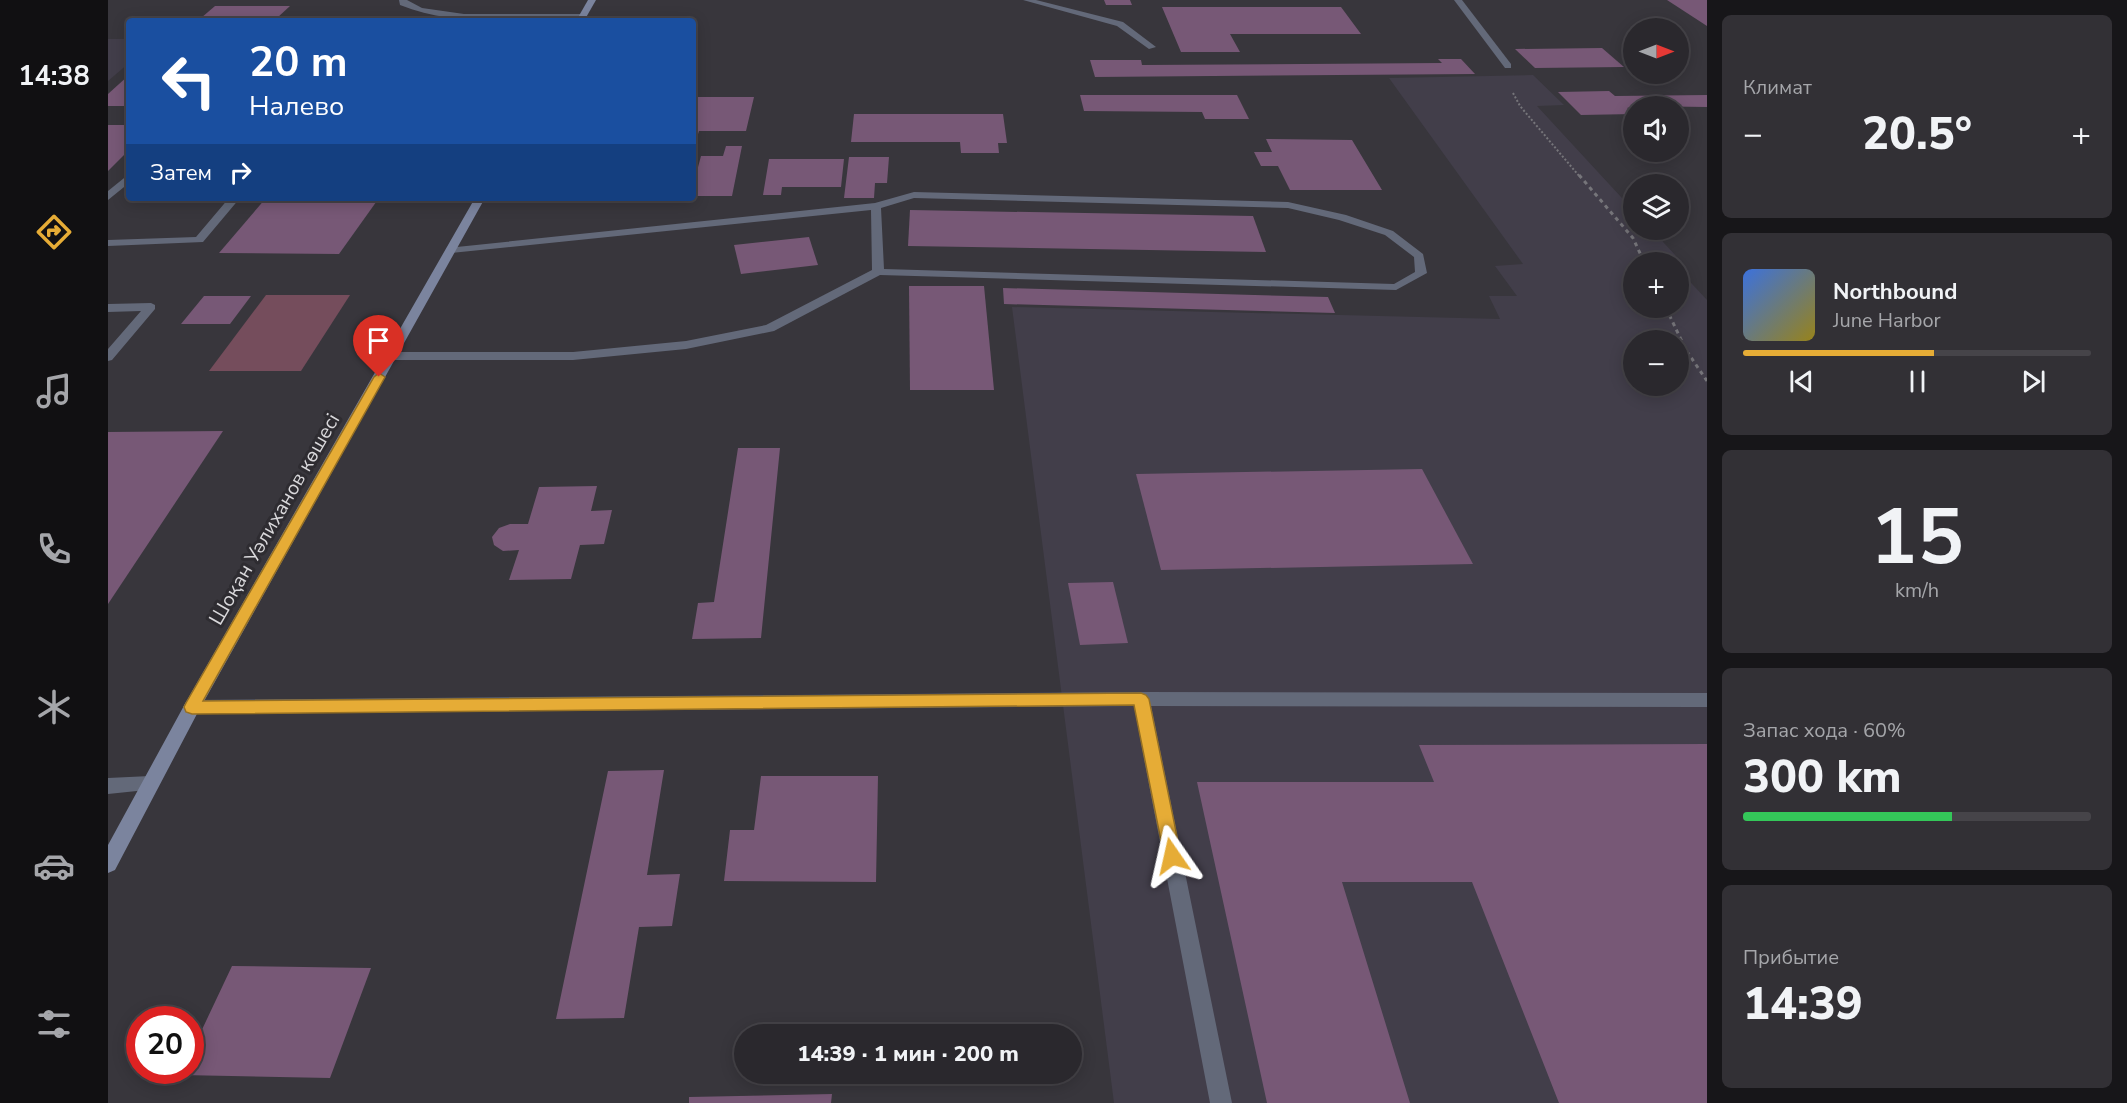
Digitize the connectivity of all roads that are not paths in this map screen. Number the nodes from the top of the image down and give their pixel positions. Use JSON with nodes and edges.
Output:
{"nodes":[{"id":1,"x":403,"y":0,"type":"edge"},
{"id":2,"x":592,"y":0,"type":"edge"},
{"id":3,"x":1027,"y":0,"type":"edge"},
{"id":4,"x":1458,"y":0,"type":"edge"},
{"id":5,"x":536,"y":18,"type":"edge"},
{"id":6,"x":583,"y":18,"type":"edge"},
{"id":7,"x":1152,"y":47,"type":"dead end"},
{"id":8,"x":1508,"y":66,"type":"road end"},
{"id":9,"x":126,"y":180,"type":"edge"},
{"id":10,"x":108,"y":197,"type":"edge"},
{"id":11,"x":232,"y":201,"type":"edge"},
{"id":12,"x":478,"y":201,"type":"edge"},
{"id":13,"x":876,"y":206,"type":"junction"},
{"id":14,"x":108,"y":243,"type":"edge"},
{"id":15,"x":451,"y":250,"type":"junction"},
{"id":16,"x":879,"y":272,"type":"junction"},
{"id":17,"x":108,"y":308,"type":"edge"},
{"id":18,"x":391,"y":356,"type":"junction"},
{"id":19,"x":108,"y":357,"type":"edge"},
{"id":20,"x":1141,"y":699,"type":"junction"},
{"id":21,"x":1707,"y":700,"type":"edge"},
{"id":22,"x":192,"y":707,"type":"junction"},
{"id":23,"x":150,"y":784,"type":"junction"},
{"id":24,"x":108,"y":786,"type":"edge"},
{"id":25,"x":108,"y":864,"type":"edge"},
{"id":26,"x":1221,"y":1103,"type":"edge"}],
"edges":[{"from":1,"to":5,"type":"lane"},
{"from":2,"to":6,"type":"main road"},
{"from":3,"to":7,"type":"lane"},
{"from":4,"to":8,"type":"lane"},
{"from":9,"to":10,"type":"lane"},
{"from":11,"to":14,"type":"lane"},
{"from":12,"to":15,"type":"main road","name":"Шоқан Уәлиханов көшесі"},
{"from":13,"to":15,"type":"lane"},
{"from":13,"to":16,"type":"lane"},
{"from":13,"to":16,"type":"lane"},
{"from":15,"to":18,"type":"main road","name":"Шоқан Уәлиханов көшесі"},
{"from":16,"to":18,"type":"lane"},
{"from":17,"to":19,"type":"lane"},
{"from":18,"to":22,"type":"main road","name":"Шоқан Уәлиханов көшесі"},
{"from":20,"to":21,"type":"lane"},
{"from":20,"to":22,"type":"lane"},
{"from":20,"to":26,"type":"lane"},
{"from":22,"to":23,"type":"main road","name":"Шоқан Уәлиханов көшесі"},
{"from":23,"to":24,"type":"lane"},
{"from":23,"to":25,"type":"main road","name":"Шоқан Уәлиханов көшесі"}]}
